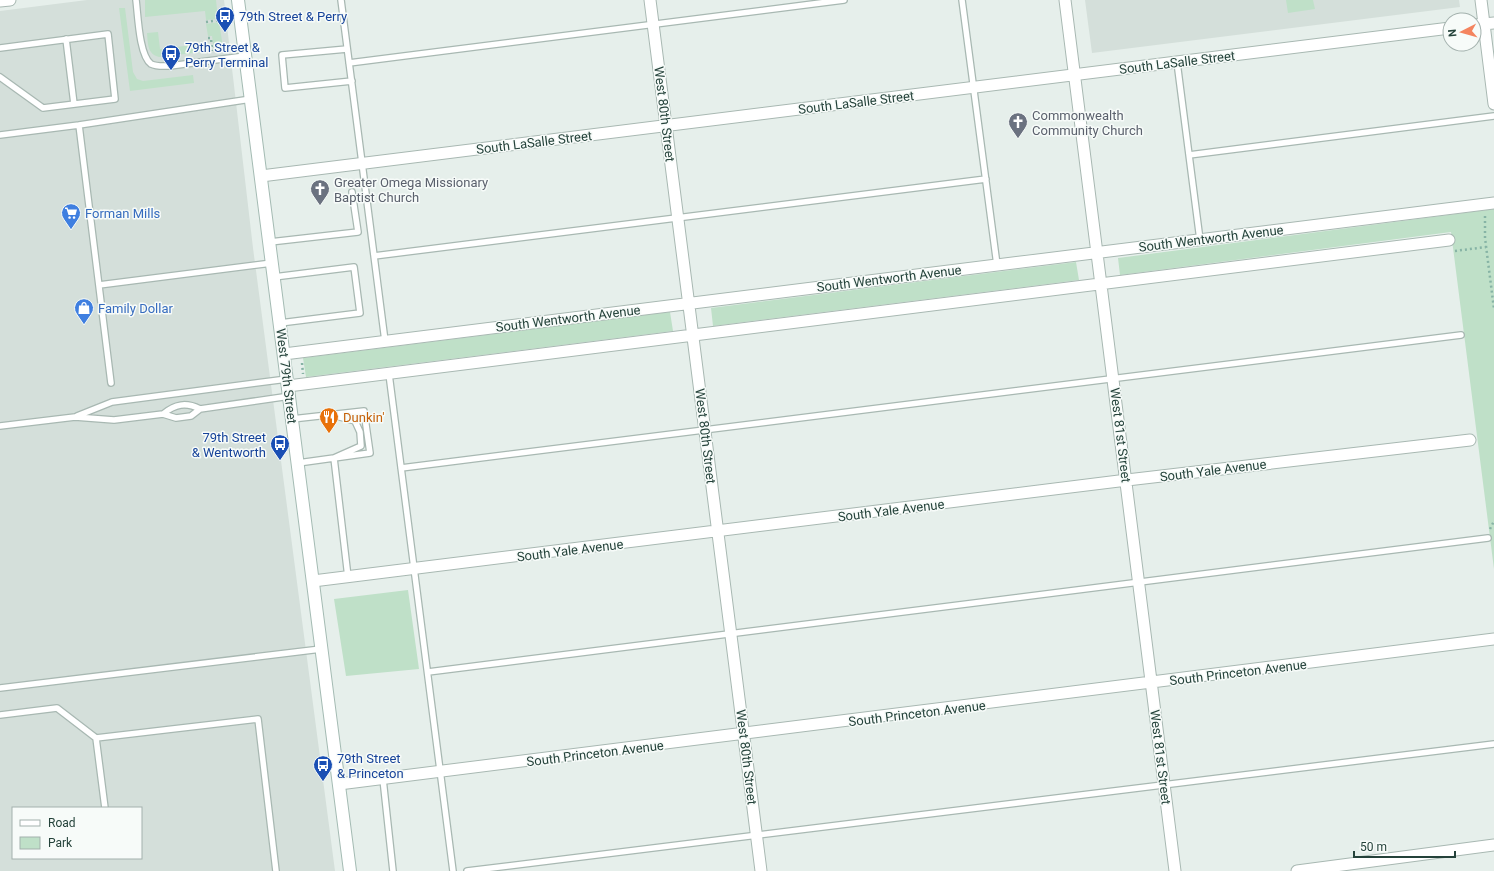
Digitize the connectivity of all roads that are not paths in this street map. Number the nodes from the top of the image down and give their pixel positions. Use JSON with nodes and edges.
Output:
{"nodes":[{"id":1,"x":10,"y":0,"type":"edge"},
{"id":2,"x":136,"y":0,"type":"edge"},
{"id":3,"x":238,"y":0,"type":"edge"},
{"id":4,"x":341,"y":0,"type":"edge"},
{"id":5,"x":650,"y":0,"type":"edge"},
{"id":6,"x":844,"y":0,"type":"edge"},
{"id":7,"x":962,"y":0,"type":"edge"},
{"id":8,"x":1065,"y":0,"type":"edge"},
{"id":9,"x":1480,"y":0,"type":"edge"},
{"id":10,"x":0,"y":1,"type":"edge"},
{"id":11,"x":653,"y":24,"type":"junction"},
{"id":12,"x":1484,"y":24,"type":"edge"},
{"id":13,"x":1442,"y":29,"type":"edge"},
{"id":14,"x":66,"y":39,"type":"junction"},
{"id":15,"x":0,"y":48,"type":"edge"},
{"id":16,"x":348,"y":49,"type":"junction"},
{"id":17,"x":245,"y":56,"type":"junction"},
{"id":18,"x":1177,"y":62,"type":"junction"},
{"id":19,"x":349,"y":63,"type":"junction"},
{"id":20,"x":1074,"y":75,"type":"junction"},
{"id":21,"x":0,"y":77,"type":"edge"},
{"id":22,"x":352,"y":81,"type":"junction"},
{"id":23,"x":974,"y":88,"type":"junction"},
{"id":24,"x":251,"y":99,"type":"junction"},
{"id":25,"x":74,"y":104,"type":"junction"},
{"id":26,"x":1494,"y":104,"type":"edge"},
{"id":27,"x":1494,"y":116,"type":"edge"},
{"id":28,"x":79,"y":125,"type":"junction"},
{"id":29,"x":666,"y":126,"type":"junction"},
{"id":30,"x":0,"y":135,"type":"edge"},
{"id":31,"x":1189,"y":155,"type":"junction"},
{"id":32,"x":362,"y":163,"type":"junction"},
{"id":33,"x":261,"y":176,"type":"junction"},
{"id":34,"x":986,"y":179,"type":"junction"},
{"id":35,"x":352,"y":192,"type":"dead end"},
{"id":36,"x":1494,"y":203,"type":"edge"},
{"id":37,"x":678,"y":218,"type":"junction"},
{"id":38,"x":1200,"y":240,"type":"junction"},
{"id":39,"x":1449,"y":240,"type":"dead end"},
{"id":40,"x":270,"y":242,"type":"junction"},
{"id":41,"x":1097,"y":252,"type":"junction"},
{"id":42,"x":374,"y":256,"type":"junction"},
{"id":43,"x":272,"y":263,"type":"junction"},
{"id":44,"x":997,"y":265,"type":"junction"},
{"id":45,"x":274,"y":277,"type":"junction"},
{"id":46,"x":1101,"y":284,"type":"junction"},
{"id":47,"x":99,"y":285,"type":"junction"},
{"id":48,"x":689,"y":303,"type":"junction"},
{"id":49,"x":280,"y":323,"type":"junction"},
{"id":50,"x":693,"y":335,"type":"junction"},
{"id":51,"x":1461,"y":335,"type":"dead end"},
{"id":52,"x":385,"y":341,"type":"junction"},
{"id":53,"x":284,"y":354,"type":"junction"},
{"id":54,"x":389,"y":374,"type":"junction"},
{"id":55,"x":1114,"y":379,"type":"junction"},
{"id":56,"x":110,"y":383,"type":"dead end"},
{"id":57,"x":288,"y":387,"type":"junction"},
{"id":58,"x":200,"y":409,"type":"junction"},
{"id":59,"x":163,"y":414,"type":"junction"},
{"id":60,"x":332,"y":414,"type":"junction"},
{"id":61,"x":75,"y":416,"type":"junction"},
{"id":62,"x":292,"y":419,"type":"junction"},
{"id":63,"x":0,"y":426,"type":"edge"},
{"id":64,"x":705,"y":430,"type":"junction"},
{"id":65,"x":1470,"y":440,"type":"dead end"},
{"id":66,"x":334,"y":458,"type":"junction"},
{"id":67,"x":298,"y":463,"type":"junction"},
{"id":68,"x":401,"y":468,"type":"junction"},
{"id":69,"x":1126,"y":480,"type":"junction"},
{"id":70,"x":718,"y":532,"type":"junction"},
{"id":71,"x":1488,"y":538,"type":"dead end"},
{"id":72,"x":414,"y":569,"type":"junction"},
{"id":73,"x":348,"y":578,"type":"junction"},
{"id":74,"x":313,"y":582,"type":"junction"},
{"id":75,"x":1139,"y":582,"type":"junction"},
{"id":76,"x":731,"y":634,"type":"junction"},
{"id":77,"x":1494,"y":639,"type":"edge"},
{"id":78,"x":321,"y":649,"type":"junction"},
{"id":79,"x":428,"y":672,"type":"junction"},
{"id":80,"x":1152,"y":683,"type":"junction"},
{"id":81,"x":0,"y":688,"type":"edge"},
{"id":82,"x":0,"y":715,"type":"edge"},
{"id":83,"x":744,"y":735,"type":"junction"},
{"id":84,"x":96,"y":738,"type":"junction"},
{"id":85,"x":1494,"y":744,"type":"edge"},
{"id":86,"x":441,"y":772,"type":"junction"},
{"id":87,"x":382,"y":779,"type":"junction"},
{"id":88,"x":339,"y":784,"type":"junction"},
{"id":89,"x":1164,"y":784,"type":"junction"},
{"id":90,"x":105,"y":807,"type":"edge"},
{"id":91,"x":756,"y":835,"type":"junction"},
{"id":92,"x":1494,"y":845,"type":"edge"},
{"id":93,"x":276,"y":871,"type":"edge"},
{"id":94,"x":350,"y":871,"type":"edge"},
{"id":95,"x":393,"y":871,"type":"edge"},
{"id":96,"x":453,"y":871,"type":"edge"},
{"id":97,"x":466,"y":871,"type":"edge"},
{"id":98,"x":761,"y":871,"type":"edge"},
{"id":99,"x":1175,"y":871,"type":"edge"},
{"id":100,"x":1297,"y":871,"type":"edge"}],
"edges":[{"from":1,"to":10,"type":"street"},
{"from":2,"to":17,"type":"lane"},
{"from":3,"to":17,"type":"main road","name":"West 79th Street"},
{"from":4,"to":16,"type":"lane"},
{"from":5,"to":11,"type":"street","name":"West 80th Street"},
{"from":6,"to":11,"type":"lane"},
{"from":7,"to":23,"type":"lane"},
{"from":8,"to":20,"type":"street","name":"West 81st Street"},
{"from":9,"to":12,"type":"street"},
{"from":11,"to":19,"type":"lane"},
{"from":11,"to":29,"type":"street","name":"West 80th Street"},
{"from":12,"to":26,"type":"street"},
{"from":13,"to":18,"type":"street","name":"South LaSalle Street"},
{"from":14,"to":15,"type":"lane"},
{"from":14,"to":25,"type":"lane"},
{"from":14,"to":25,"type":"lane"},
{"from":16,"to":19,"type":"lane"},
{"from":16,"to":22,"type":"lane"},
{"from":17,"to":24,"type":"main road","name":"West 79th Street"},
{"from":18,"to":20,"type":"street","name":"South LaSalle Street"},
{"from":18,"to":31,"type":"lane"},
{"from":19,"to":22,"type":"lane"},
{"from":20,"to":23,"type":"street","name":"South LaSalle Street"},
{"from":20,"to":41,"type":"street","name":"West 81st Street"},
{"from":21,"to":25,"type":"lane"},
{"from":22,"to":32,"type":"lane"},
{"from":23,"to":29,"type":"street","name":"South LaSalle Street"},
{"from":23,"to":34,"type":"lane"},
{"from":24,"to":28,"type":"lane"},
{"from":24,"to":33,"type":"main road","name":"West 79th Street"},
{"from":27,"to":31,"type":"lane"},
{"from":28,"to":30,"type":"lane"},
{"from":28,"to":47,"type":"lane"},
{"from":29,"to":32,"type":"street","name":"South LaSalle Street"},
{"from":29,"to":37,"type":"street","name":"West 80th Street"},
{"from":31,"to":38,"type":"lane"},
{"from":32,"to":33,"type":"street","name":"South LaSalle Street"},
{"from":32,"to":42,"type":"lane"},
{"from":33,"to":40,"type":"main road","name":"West 79th Street"},
{"from":34,"to":37,"type":"lane"},
{"from":34,"to":44,"type":"lane"},
{"from":35,"to":40,"type":"lane"},
{"from":36,"to":38,"type":"street","name":"South Wentworth Avenue"},
{"from":37,"to":42,"type":"lane"},
{"from":37,"to":48,"type":"street","name":"West 80th Street"},
{"from":38,"to":41,"type":"street","name":"South Wentworth Avenue"},
{"from":39,"to":46,"type":"street"},
{"from":40,"to":43,"type":"main road","name":"West 79th Street"},
{"from":41,"to":44,"type":"street","name":"South Wentworth Avenue"},
{"from":41,"to":46,"type":"street","name":"West 81st Street"},
{"from":42,"to":52,"type":"lane"},
{"from":43,"to":45,"type":"main road","name":"West 79th Street"},
{"from":43,"to":47,"type":"lane"},
{"from":44,"to":48,"type":"street","name":"South Wentworth Avenue"},
{"from":45,"to":49,"type":"main road","name":"West 79th Street"},
{"from":45,"to":49,"type":"lane"},
{"from":46,"to":50,"type":"street"},
{"from":46,"to":55,"type":"street","name":"West 81st Street"},
{"from":47,"to":56,"type":"lane"},
{"from":48,"to":50,"type":"street","name":"West 80th Street"},
{"from":48,"to":52,"type":"street","name":"South Wentworth Avenue"},
{"from":49,"to":53,"type":"main road","name":"West 79th Street"},
{"from":50,"to":54,"type":"street"},
{"from":50,"to":64,"type":"street","name":"West 80th Street"},
{"from":51,"to":55,"type":"lane"},
{"from":52,"to":53,"type":"street","name":"South Wentworth Avenue"},
{"from":53,"to":57,"type":"main road","name":"West 79th Street"},
{"from":54,"to":57,"type":"street"},
{"from":54,"to":68,"type":"lane"},
{"from":55,"to":64,"type":"lane"},
{"from":55,"to":69,"type":"street","name":"West 81st Street"},
{"from":57,"to":58,"type":"lane"},
{"from":57,"to":61,"type":"lane"},
{"from":57,"to":62,"type":"main road","name":"West 79th Street"},
{"from":58,"to":59,"type":"lane"},
{"from":58,"to":59,"type":"lane"},
{"from":59,"to":61,"type":"lane"},
{"from":60,"to":62,"type":"lane"},
{"from":60,"to":66,"type":"lane"},
{"from":60,"to":66,"type":"lane"},
{"from":61,"to":63,"type":"lane"},
{"from":62,"to":67,"type":"main road","name":"West 79th Street"},
{"from":64,"to":68,"type":"lane"},
{"from":64,"to":70,"type":"street","name":"West 80th Street"},
{"from":65,"to":69,"type":"street","name":"South Yale Avenue"},
{"from":66,"to":67,"type":"lane"},
{"from":66,"to":73,"type":"lane"},
{"from":67,"to":74,"type":"main road","name":"West 79th Street"},
{"from":68,"to":72,"type":"lane"},
{"from":69,"to":70,"type":"street","name":"South Yale Avenue"},
{"from":69,"to":75,"type":"street","name":"West 81st Street"},
{"from":70,"to":72,"type":"street","name":"South Yale Avenue"},
{"from":70,"to":76,"type":"street","name":"West 80th Street"},
{"from":71,"to":75,"type":"lane"},
{"from":72,"to":73,"type":"street","name":"South Yale Avenue"},
{"from":72,"to":79,"type":"lane"},
{"from":73,"to":74,"type":"street","name":"South Yale Avenue"},
{"from":74,"to":78,"type":"main road","name":"West 79th Street"},
{"from":75,"to":76,"type":"lane"},
{"from":75,"to":80,"type":"street","name":"West 81st Street"},
{"from":76,"to":79,"type":"lane"},
{"from":76,"to":83,"type":"street","name":"West 80th Street"},
{"from":77,"to":80,"type":"street","name":"South Princeton Avenue"},
{"from":78,"to":81,"type":"lane"},
{"from":78,"to":88,"type":"main road","name":"West 79th Street"},
{"from":79,"to":86,"type":"lane"},
{"from":80,"to":83,"type":"street","name":"South Princeton Avenue"},
{"from":80,"to":89,"type":"street","name":"West 81st Street"},
{"from":82,"to":84,"type":"lane"},
{"from":83,"to":86,"type":"street","name":"South Princeton Avenue"},
{"from":83,"to":91,"type":"street","name":"West 80th Street"},
{"from":84,"to":90,"type":"lane"},
{"from":84,"to":93,"type":"lane"},
{"from":85,"to":89,"type":"lane"},
{"from":86,"to":87,"type":"street","name":"South Princeton Avenue"},
{"from":86,"to":96,"type":"lane"},
{"from":87,"to":88,"type":"street","name":"South Princeton Avenue"},
{"from":87,"to":95,"type":"lane"},
{"from":88,"to":94,"type":"main road","name":"West 79th Street"},
{"from":89,"to":91,"type":"lane"},
{"from":89,"to":99,"type":"street","name":"West 81st Street"},
{"from":91,"to":97,"type":"lane"},
{"from":91,"to":98,"type":"street","name":"West 80th Street"},
{"from":92,"to":100,"type":"street"}]}
